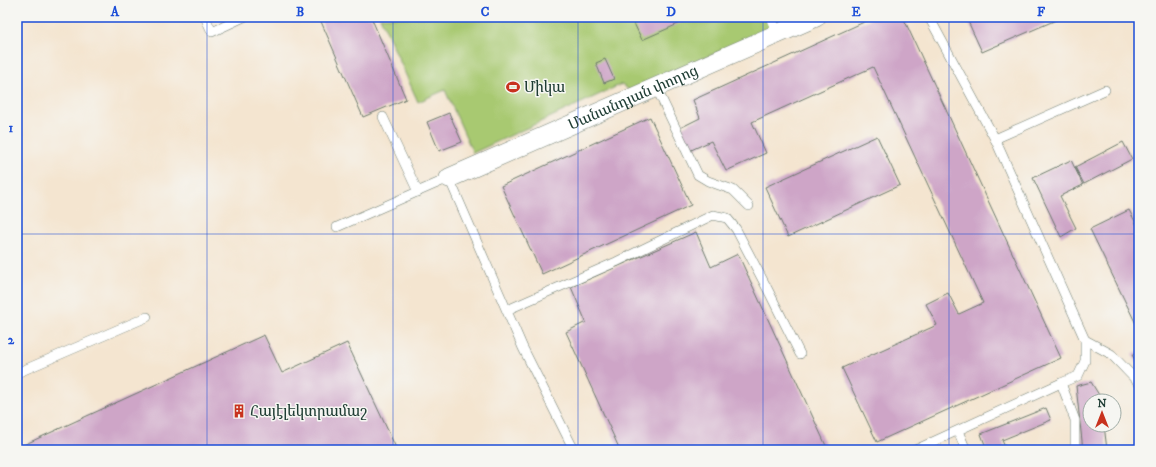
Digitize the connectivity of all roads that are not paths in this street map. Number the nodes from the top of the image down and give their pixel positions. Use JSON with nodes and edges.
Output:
{"nodes":[{"id":1,"x":205,"y":17,"type":"edge"},
{"id":2,"x":244,"y":17,"type":"edge"},
{"id":3,"x":816,"y":17,"type":"edge"},
{"id":4,"x":929,"y":17,"type":"edge"},
{"id":5,"x":774,"y":25,"type":"edge"},
{"id":6,"x":656,"y":87,"type":"junction"},
{"id":7,"x":1105,"y":90,"type":"dead end"},
{"id":8,"x":383,"y":117,"type":"dead end"},
{"id":9,"x":995,"y":139,"type":"junction"},
{"id":10,"x":449,"y":178,"type":"junction"},
{"id":11,"x":418,"y":192,"type":"junction"},
{"id":12,"x":749,"y":206,"type":"dead end"},
{"id":13,"x":337,"y":227,"type":"dead end"},
{"id":14,"x":507,"y":310,"type":"junction"},
{"id":15,"x":147,"y":317,"type":"dead end"},
{"id":16,"x":1085,"y":340,"type":"junction"},
{"id":17,"x":800,"y":354,"type":"dead end"},
{"id":18,"x":17,"y":374,"type":"edge"},
{"id":19,"x":1061,"y":383,"type":"junction"},
{"id":20,"x":1139,"y":383,"type":"edge"},
{"id":21,"x":958,"y":431,"type":"junction"},
{"id":22,"x":574,"y":450,"type":"edge"},
{"id":23,"x":915,"y":450,"type":"edge"},
{"id":24,"x":966,"y":450,"type":"edge"},
{"id":25,"x":1076,"y":450,"type":"edge"}],
"edges":[{"from":1,"to":2,"type":"lane"},
{"from":3,"to":5,"type":"street","name":"Մանանդյան փողոց"},
{"from":4,"to":9,"type":"lane"},
{"from":5,"to":6,"type":"street","name":"Մանանդյան փողոց"},
{"from":6,"to":10,"type":"street","name":"Մանանդյան փողոց"},
{"from":6,"to":12,"type":"lane"},
{"from":7,"to":9,"type":"lane"},
{"from":8,"to":11,"type":"lane"},
{"from":9,"to":16,"type":"lane"},
{"from":10,"to":11,"type":"lane"},
{"from":10,"to":14,"type":"lane"},
{"from":11,"to":13,"type":"lane"},
{"from":14,"to":17,"type":"lane"},
{"from":14,"to":22,"type":"lane"},
{"from":15,"to":18,"type":"lane"},
{"from":16,"to":19,"type":"lane"},
{"from":16,"to":20,"type":"lane"},
{"from":19,"to":21,"type":"lane"},
{"from":19,"to":25,"type":"lane"},
{"from":21,"to":23,"type":"lane"},
{"from":21,"to":24,"type":"lane"}]}
